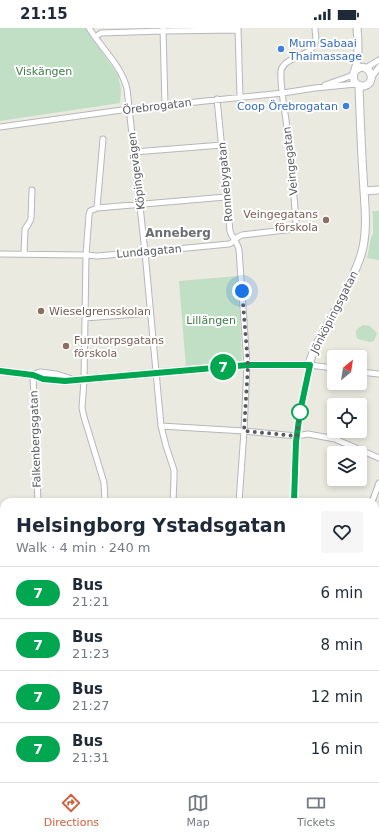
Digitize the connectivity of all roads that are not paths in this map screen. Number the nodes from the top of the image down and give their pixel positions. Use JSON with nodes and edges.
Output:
{"nodes":[{"id":1,"x":89,"y":28,"type":"edge"},
{"id":2,"x":315,"y":28,"type":"edge"},
{"id":3,"x":357,"y":28,"type":"edge"},
{"id":4,"x":163,"y":29,"type":"edge"},
{"id":5,"x":238,"y":29,"type":"edge"},
{"id":6,"x":95,"y":37,"type":"junction"},
{"id":7,"x":358,"y":52,"type":"junction"},
{"id":8,"x":379,"y":60,"type":"edge"},
{"id":9,"x":379,"y":67,"type":"edge"},
{"id":10,"x":364,"y":68,"type":"junction"},
{"id":11,"x":354,"y":73,"type":"junction"},
{"id":12,"x":372,"y":77,"type":"junction"},
{"id":13,"x":357,"y":85,"type":"junction"},
{"id":14,"x":368,"y":85,"type":"junction"},
{"id":15,"x":315,"y":88,"type":"junction"},
{"id":16,"x":283,"y":93,"type":"junction"},
{"id":17,"x":240,"y":97,"type":"junction"},
{"id":18,"x":217,"y":99,"type":"junction"},
{"id":19,"x":360,"y":99,"type":"junction"},
{"id":20,"x":165,"y":106,"type":"junction"},
{"id":21,"x":129,"y":109,"type":"junction"},
{"id":22,"x":0,"y":127,"type":"edge"},
{"id":23,"x":103,"y":139,"type":"dead end"},
{"id":24,"x":222,"y":145,"type":"junction"},
{"id":25,"x":134,"y":152,"type":"junction"},
{"id":26,"x":32,"y":190,"type":"dead end"},
{"id":27,"x":364,"y":190,"type":"junction"},
{"id":28,"x":379,"y":190,"type":"edge"},
{"id":29,"x":226,"y":197,"type":"junction"},
{"id":30,"x":140,"y":204,"type":"junction"},
{"id":31,"x":97,"y":208,"type":"junction"},
{"id":32,"x":293,"y":229,"type":"joint"},
{"id":33,"x":234,"y":239,"type":"junction"},
{"id":34,"x":145,"y":252,"type":"junction"},
{"id":35,"x":0,"y":254,"type":"edge"},
{"id":36,"x":24,"y":254,"type":"junction"},
{"id":37,"x":86,"y":255,"type":"junction"},
{"id":38,"x":150,"y":313,"type":"junction"},
{"id":39,"x":85,"y":318,"type":"junction"},
{"id":40,"x":248,"y":365,"type":"junction"},
{"id":41,"x":310,"y":365,"type":"junction"},
{"id":42,"x":327,"y":367,"type":"edge"},
{"id":43,"x":0,"y":371,"type":"edge"},
{"id":44,"x":156,"y":373,"type":"junction"},
{"id":45,"x":367,"y":373,"type":"edge"},
{"id":46,"x":379,"y":374,"type":"edge"},
{"id":47,"x":33,"y":375,"type":"junction"},
{"id":48,"x":84,"y":380,"type":"junction"},
{"id":49,"x":161,"y":426,"type":"junction"},
{"id":50,"x":244,"y":431,"type":"junction"},
{"id":51,"x":297,"y":436,"type":"junction"},
{"id":52,"x":379,"y":458,"type":"edge"},
{"id":53,"x":379,"y":483,"type":"edge"},
{"id":54,"x":38,"y":498,"type":"edge"},
{"id":55,"x":105,"y":498,"type":"edge"},
{"id":56,"x":173,"y":498,"type":"edge"},
{"id":57,"x":239,"y":498,"type":"edge"},
{"id":58,"x":294,"y":498,"type":"edge"},
{"id":59,"x":373,"y":498,"type":"edge"}],
"edges":[{"from":1,"to":6,"type":"street","name":"Köpingevägen"},
{"from":2,"to":16,"type":"street","name":"Veingegatan"},
{"from":3,"to":7,"type":"street"},
{"from":4,"to":5,"type":"street"},
{"from":4,"to":6,"type":"street"},
{"from":4,"to":20,"type":"street"},
{"from":5,"to":17,"type":"street"},
{"from":6,"to":21,"type":"street","name":"Köpingevägen"},
{"from":7,"to":10,"type":"street"},
{"from":7,"to":11,"type":"street"},
{"from":8,"to":10,"type":"street"},
{"from":9,"to":12,"type":"street"},
{"from":10,"to":11,"type":"street"},
{"from":10,"to":12,"type":"street"},
{"from":11,"to":13,"type":"street"},
{"from":11,"to":15,"type":"street","name":"Örebrogatan"},
{"from":12,"to":14,"type":"street"},
{"from":13,"to":14,"type":"street"},
{"from":13,"to":15,"type":"street","name":"Örebrogatan"},
{"from":13,"to":19,"type":"street","name":"Jönköpingsgatan"},
{"from":14,"to":19,"type":"street"},
{"from":15,"to":16,"type":"street","name":"Örebrogatan"},
{"from":16,"to":17,"type":"street","name":"Örebrogatan"},
{"from":16,"to":32,"type":"street","name":"Veingegatan"},
{"from":17,"to":18,"type":"street","name":"Örebrogatan"},
{"from":18,"to":20,"type":"street","name":"Örebrogatan"},
{"from":18,"to":24,"type":"street","name":"Ronnebygatan"},
{"from":19,"to":27,"type":"street","name":"Jönköpingsgatan"},
{"from":20,"to":21,"type":"street","name":"Örebrogatan"},
{"from":21,"to":22,"type":"street","name":"Örebrogatan"},
{"from":21,"to":25,"type":"street","name":"Köpingevägen"},
{"from":23,"to":31,"type":"street"},
{"from":24,"to":25,"type":"street"},
{"from":24,"to":29,"type":"street","name":"Ronnebygatan"},
{"from":25,"to":30,"type":"street","name":"Köpingevägen"},
{"from":26,"to":36,"type":"street"},
{"from":27,"to":28,"type":"street"},
{"from":27,"to":41,"type":"street","name":"Jönköpingsgatan"},
{"from":29,"to":30,"type":"street"},
{"from":29,"to":33,"type":"street","name":"Ronnebygatan"},
{"from":30,"to":31,"type":"street"},
{"from":30,"to":34,"type":"street","name":"Köpingevägen"},
{"from":31,"to":37,"type":"street"},
{"from":32,"to":33,"type":"street","name":"Lundagatan"},
{"from":33,"to":34,"type":"street","name":"Lundagatan"},
{"from":33,"to":40,"type":"street","name":"Ronnebygatan"},
{"from":34,"to":37,"type":"street","name":"Lundagatan"},
{"from":34,"to":38,"type":"street","name":"Köpingevägen"},
{"from":35,"to":36,"type":"street","name":"Lundagatan"},
{"from":36,"to":37,"type":"street","name":"Lundagatan"},
{"from":37,"to":39,"type":"street"},
{"from":38,"to":39,"type":"street"},
{"from":38,"to":44,"type":"street","name":"Köpingevägen"},
{"from":39,"to":48,"type":"street"},
{"from":40,"to":41,"type":"street"},
{"from":40,"to":44,"type":"street"},
{"from":40,"to":50,"type":"street","name":"Ronnebygatan"},
{"from":41,"to":42,"type":"street"},
{"from":41,"to":51,"type":"street","name":"Jönköpingsgatan"},
{"from":43,"to":47,"type":"street"},
{"from":44,"to":48,"type":"street"},
{"from":44,"to":49,"type":"street","name":"Köpingevägen"},
{"from":45,"to":46,"type":"street"},
{"from":47,"to":48,"type":"street"},
{"from":47,"to":54,"type":"street","name":"Falkenbergsgatan"},
{"from":48,"to":55,"type":"street"},
{"from":49,"to":50,"type":"street"},
{"from":49,"to":56,"type":"street","name":"Köpingevägen"},
{"from":50,"to":51,"type":"street"},
{"from":50,"to":57,"type":"street","name":"Ronnebygatan"},
{"from":51,"to":52,"type":"street"},
{"from":51,"to":58,"type":"street","name":"Jönköpingsgatan"},
{"from":53,"to":59,"type":"street"}]}
